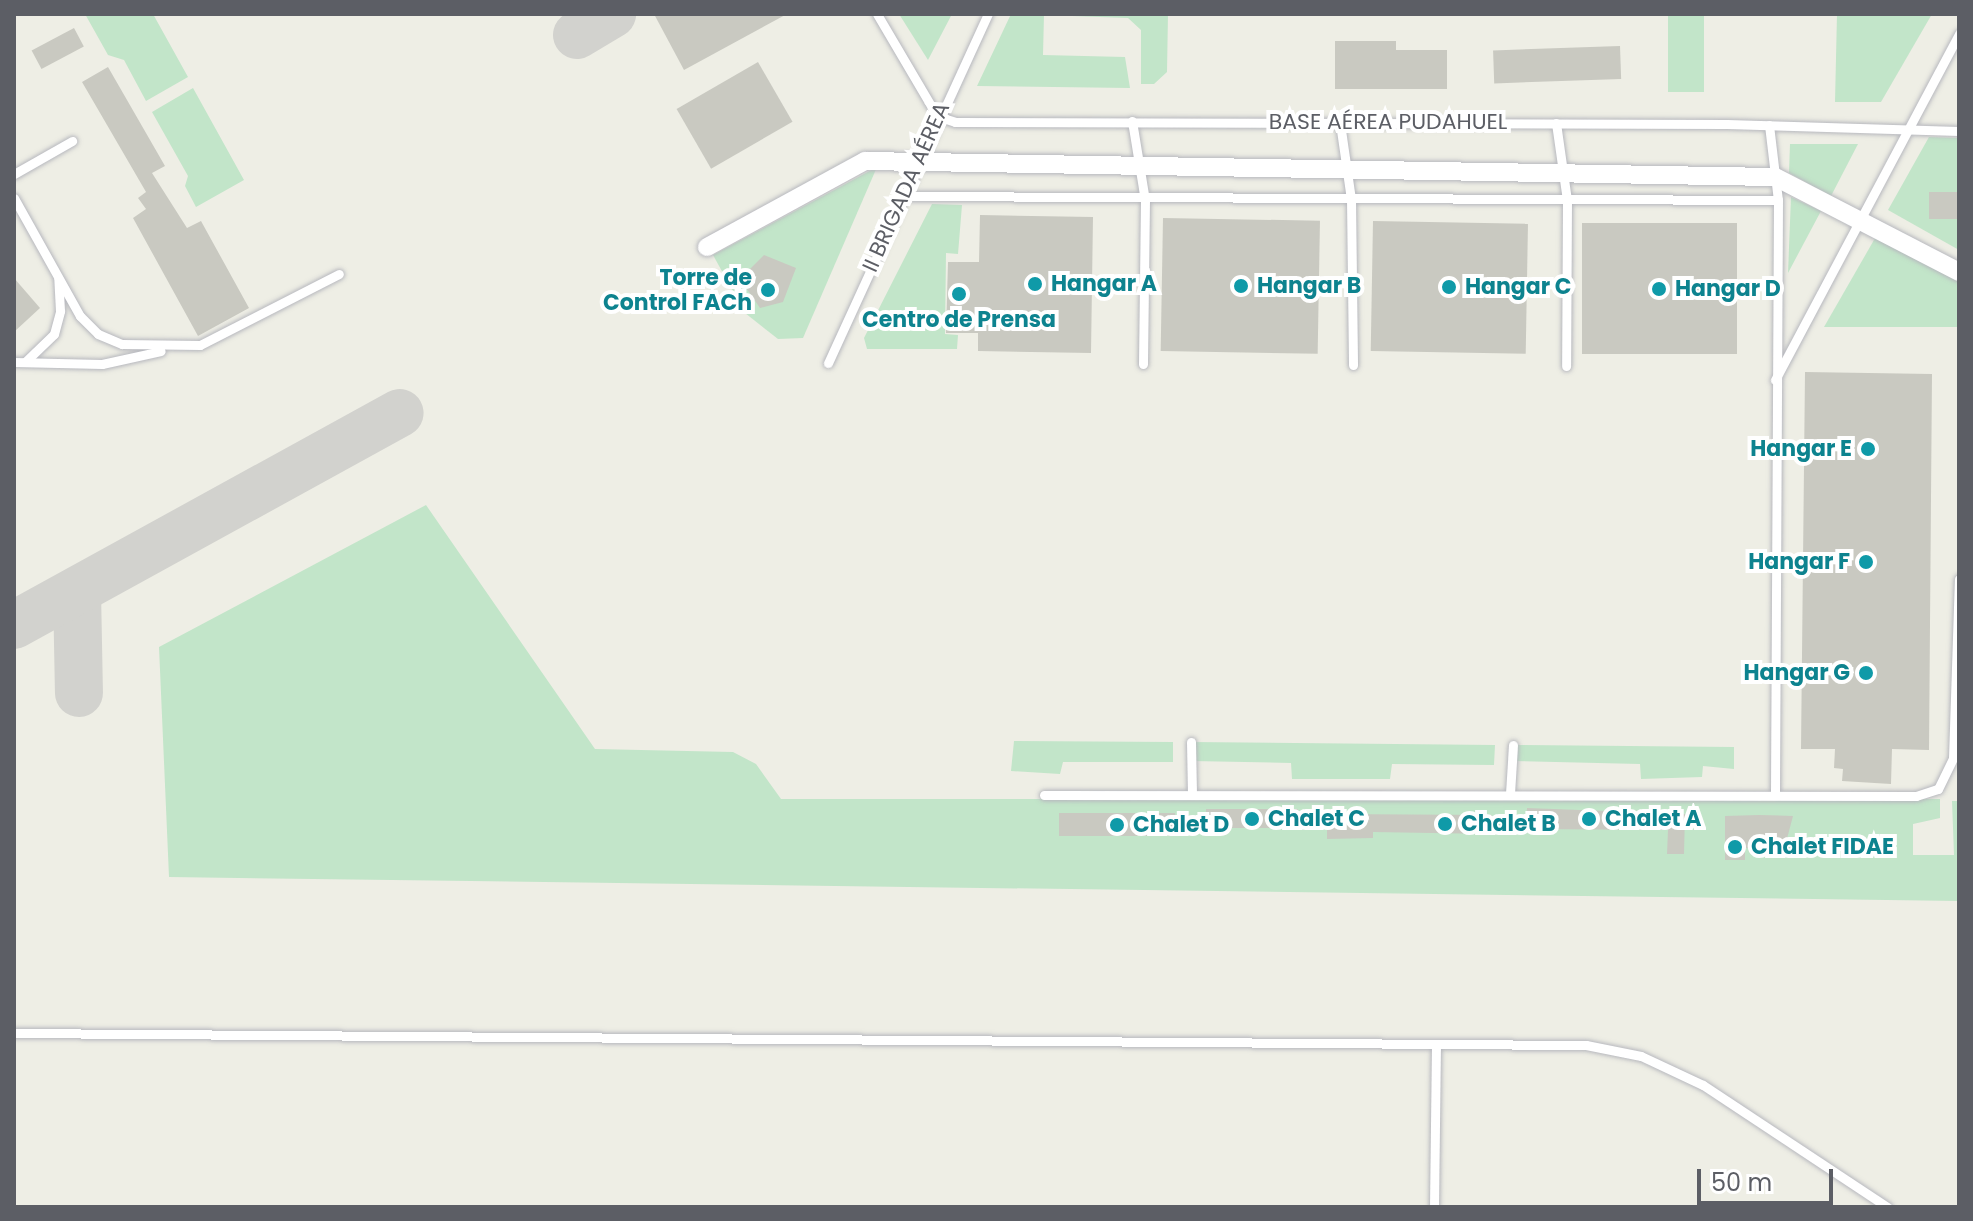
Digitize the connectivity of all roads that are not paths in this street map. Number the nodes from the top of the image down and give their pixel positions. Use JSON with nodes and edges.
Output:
{"nodes":[{"id":1,"x":877,"y":14,"type":"edge"},
{"id":2,"x":988,"y":14,"type":"edge"},
{"id":3,"x":1959,"y":34,"type":"edge"},
{"id":4,"x":937,"y":116,"type":"junction"},
{"id":5,"x":1132,"y":121,"type":"junction"},
{"id":6,"x":1340,"y":123,"type":"junction"},
{"id":7,"x":1556,"y":123,"type":"junction"},
{"id":8,"x":1769,"y":125,"type":"junction"},
{"id":9,"x":1904,"y":129,"type":"junction"},
{"id":10,"x":1959,"y":131,"type":"edge"},
{"id":11,"x":72,"y":141,"type":"dead end"},
{"id":12,"x":916,"y":162,"type":"junction"},
{"id":13,"x":1139,"y":166,"type":"junction"},
{"id":14,"x":1347,"y":169,"type":"junction"},
{"id":15,"x":1563,"y":173,"type":"junction"},
{"id":16,"x":14,"y":174,"type":"edge"},
{"id":17,"x":1775,"y":177,"type":"junction"},
{"id":18,"x":901,"y":196,"type":"junction"},
{"id":19,"x":14,"y":198,"type":"edge"},
{"id":20,"x":1351,"y":199,"type":"junction"},
{"id":21,"x":1145,"y":200,"type":"junction"},
{"id":22,"x":1567,"y":200,"type":"junction"},
{"id":23,"x":1778,"y":200,"type":"junction"},
{"id":24,"x":1858,"y":219,"type":"junction"},
{"id":25,"x":707,"y":247,"type":"dead end"},
{"id":26,"x":1959,"y":272,"type":"edge"},
{"id":27,"x":57,"y":274,"type":"junction"},
{"id":28,"x":339,"y":274,"type":"dead end"},
{"id":29,"x":173,"y":348,"type":"junction"},
{"id":30,"x":14,"y":362,"type":"edge"},
{"id":31,"x":25,"y":362,"type":"junction"},
{"id":32,"x":828,"y":363,"type":"dead end"},
{"id":33,"x":1143,"y":364,"type":"dead end"},
{"id":34,"x":1353,"y":365,"type":"dead end"},
{"id":35,"x":1566,"y":366,"type":"dead end"},
{"id":36,"x":1774,"y":382,"type":"junction"},
{"id":37,"x":1959,"y":579,"type":"edge"},
{"id":38,"x":1191,"y":742,"type":"dead end"},
{"id":39,"x":1513,"y":745,"type":"dead end"},
{"id":40,"x":1192,"y":792,"type":"junction"},
{"id":41,"x":1510,"y":794,"type":"junction"},
{"id":42,"x":1044,"y":795,"type":"dead end"},
{"id":43,"x":1775,"y":795,"type":"junction"},
{"id":44,"x":14,"y":1033,"type":"edge"},
{"id":45,"x":1436,"y":1046,"type":"junction"},
{"id":46,"x":1434,"y":1207,"type":"edge"},
{"id":47,"x":1887,"y":1207,"type":"edge"}],
"edges":[{"from":1,"to":4,"type":"lane"},
{"from":2,"to":4,"type":"lane","name":"II BRIGADA AÉREA"},
{"from":3,"to":9,"type":"lane"},
{"from":4,"to":5,"type":"lane","name":"BASE AÉREA PUDAHUEL"},
{"from":4,"to":12,"type":"lane","name":"II BRIGADA AÉREA"},
{"from":5,"to":6,"type":"lane","name":"BASE AÉREA PUDAHUEL"},
{"from":5,"to":13,"type":"lane"},
{"from":6,"to":7,"type":"lane","name":"BASE AÉREA PUDAHUEL"},
{"from":6,"to":14,"type":"lane"},
{"from":7,"to":8,"type":"lane","name":"BASE AÉREA PUDAHUEL"},
{"from":7,"to":15,"type":"lane"},
{"from":8,"to":9,"type":"lane","name":"BASE AÉREA PUDAHUEL"},
{"from":8,"to":17,"type":"lane"},
{"from":9,"to":10,"type":"lane","name":"BASE AÉREA PUDAHUEL"},
{"from":9,"to":24,"type":"lane"},
{"from":11,"to":16,"type":"lane"},
{"from":12,"to":13,"type":"street"},
{"from":12,"to":18,"type":"lane","name":"II BRIGADA AÉREA"},
{"from":12,"to":25,"type":"street"},
{"from":13,"to":14,"type":"street"},
{"from":13,"to":21,"type":"lane"},
{"from":14,"to":15,"type":"street"},
{"from":14,"to":20,"type":"lane"},
{"from":15,"to":17,"type":"street"},
{"from":15,"to":22,"type":"lane"},
{"from":17,"to":23,"type":"lane"},
{"from":17,"to":24,"type":"street"},
{"from":18,"to":21,"type":"lane"},
{"from":18,"to":32,"type":"lane","name":"II BRIGADA AÉREA"},
{"from":19,"to":27,"type":"lane"},
{"from":20,"to":21,"type":"lane"},
{"from":20,"to":22,"type":"lane"},
{"from":20,"to":34,"type":"lane"},
{"from":21,"to":33,"type":"lane"},
{"from":22,"to":23,"type":"lane"},
{"from":22,"to":35,"type":"lane"},
{"from":23,"to":36,"type":"lane"},
{"from":24,"to":26,"type":"street"},
{"from":24,"to":36,"type":"lane"},
{"from":27,"to":29,"type":"lane"},
{"from":27,"to":31,"type":"lane"},
{"from":28,"to":29,"type":"lane"},
{"from":29,"to":31,"type":"lane"},
{"from":30,"to":31,"type":"lane"},
{"from":36,"to":43,"type":"lane"},
{"from":37,"to":43,"type":"lane"},
{"from":38,"to":40,"type":"lane"},
{"from":39,"to":41,"type":"lane"},
{"from":40,"to":41,"type":"lane"},
{"from":40,"to":42,"type":"lane"},
{"from":41,"to":43,"type":"lane"},
{"from":44,"to":45,"type":"lane"},
{"from":45,"to":46,"type":"lane"},
{"from":45,"to":47,"type":"lane"}]}
